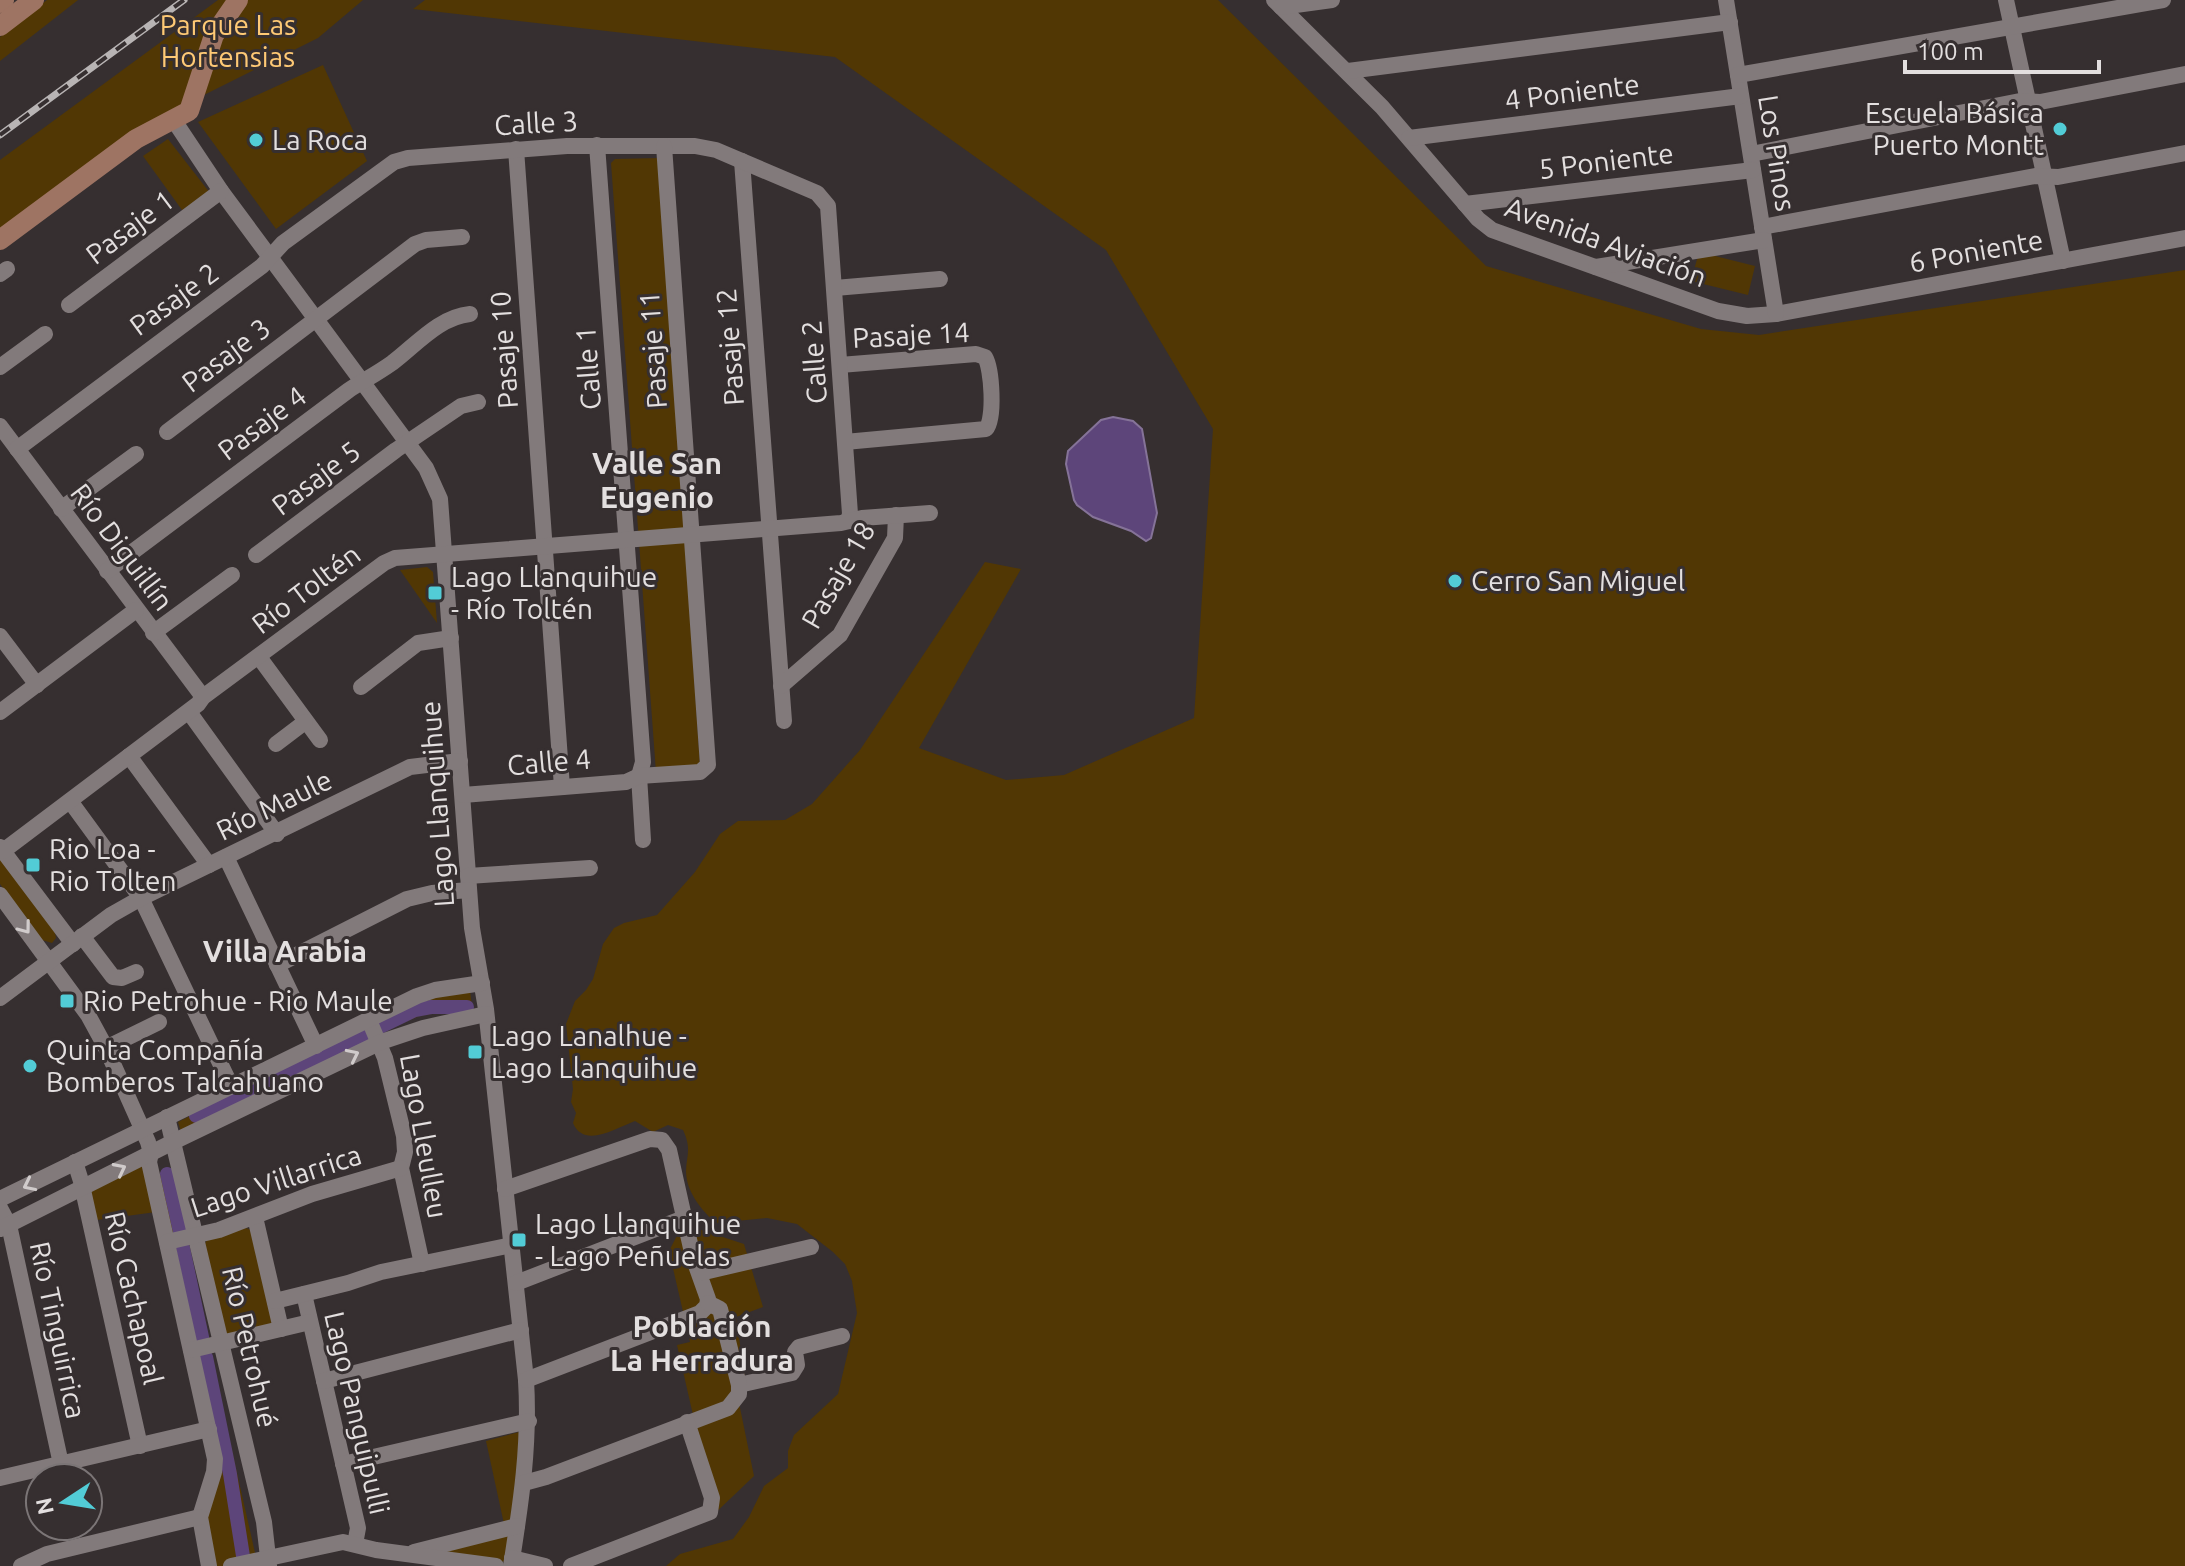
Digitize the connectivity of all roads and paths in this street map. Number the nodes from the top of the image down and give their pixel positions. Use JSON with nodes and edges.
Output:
{"nodes":[{"id":1,"x":34,"y":0,"type":"edge"},
{"id":2,"x":238,"y":0,"type":"edge"},
{"id":3,"x":1332,"y":0,"type":"edge"},
{"id":4,"x":2006,"y":0,"type":"edge"},
{"id":5,"x":2163,"y":0,"type":"edge"},
{"id":6,"x":1731,"y":1,"type":"edge"},
{"id":7,"x":1278,"y":4,"type":"edge"},
{"id":8,"x":1730,"y":22,"type":"junction"},
{"id":9,"x":0,"y":26,"type":"edge"},
{"id":10,"x":2012,"y":27,"type":"junction"},
{"id":11,"x":1348,"y":71,"type":"junction"},
{"id":12,"x":2185,"y":74,"type":"edge"},
{"id":13,"x":1738,"y":75,"type":"junction"},
{"id":14,"x":1741,"y":96,"type":"junction"},
{"id":15,"x":2029,"y":101,"type":"junction"},
{"id":16,"x":181,"y":115,"type":"junction"},
{"id":17,"x":1409,"y":138,"type":"junction"},
{"id":18,"x":597,"y":145,"type":"junction"},
{"id":19,"x":664,"y":146,"type":"junction"},
{"id":20,"x":516,"y":149,"type":"junction"},
{"id":21,"x":2185,"y":153,"type":"edge"},
{"id":22,"x":742,"y":161,"type":"junction"},
{"id":23,"x":1752,"y":162,"type":"junction"},
{"id":24,"x":2045,"y":177,"type":"junction"},
{"id":25,"x":221,"y":191,"type":"junction"},
{"id":26,"x":826,"y":200,"type":"joint"},
{"id":27,"x":1465,"y":204,"type":"junction"},
{"id":28,"x":1763,"y":233,"type":"junction"},
{"id":29,"x":462,"y":237,"type":"dead end"},
{"id":30,"x":2185,"y":238,"type":"edge"},
{"id":31,"x":0,"y":240,"type":"edge"},
{"id":32,"x":270,"y":257,"type":"junction"},
{"id":33,"x":2063,"y":261,"type":"junction"},
{"id":34,"x":1593,"y":267,"type":"junction"},
{"id":35,"x":940,"y":279,"type":"dead end"},
{"id":36,"x":835,"y":288,"type":"junction"},
{"id":37,"x":69,"y":305,"type":"dead end"},
{"id":38,"x":470,"y":314,"type":"dead end"},
{"id":39,"x":1776,"y":314,"type":"junction"},
{"id":40,"x":316,"y":320,"type":"junction"},
{"id":41,"x":45,"y":334,"type":"dead end"},
{"id":42,"x":840,"y":365,"type":"junction"},
{"id":43,"x":0,"y":367,"type":"edge"},
{"id":44,"x":363,"y":382,"type":"junction"},
{"id":45,"x":478,"y":402,"type":"dead end"},
{"id":46,"x":0,"y":426,"type":"edge"},
{"id":47,"x":167,"y":432,"type":"dead end"},
{"id":48,"x":845,"y":442,"type":"junction"},
{"id":49,"x":408,"y":443,"type":"junction"},
{"id":50,"x":17,"y":449,"type":"junction"},
{"id":51,"x":136,"y":454,"type":"dead end"},
{"id":52,"x":61,"y":509,"type":"junction"},
{"id":53,"x":930,"y":513,"type":"dead end"},
{"id":54,"x":896,"y":515,"type":"junction"},
{"id":55,"x":848,"y":521,"type":"junction"},
{"id":56,"x":770,"y":529,"type":"junction"},
{"id":57,"x":693,"y":535,"type":"junction"},
{"id":58,"x":627,"y":540,"type":"junction"},
{"id":59,"x":544,"y":546,"type":"junction"},
{"id":60,"x":445,"y":554,"type":"junction"},
{"id":61,"x":256,"y":555,"type":"dead end"},
{"id":62,"x":107,"y":571,"type":"junction"},
{"id":63,"x":232,"y":575,"type":"dead end"},
{"id":64,"x":136,"y":610,"type":"junction"},
{"id":65,"x":153,"y":633,"type":"junction"},
{"id":66,"x":0,"y":636,"type":"edge"},
{"id":67,"x":451,"y":638,"type":"junction"},
{"id":68,"x":259,"y":657,"type":"junction"},
{"id":69,"x":37,"y":685,"type":"junction"},
{"id":70,"x":781,"y":686,"type":"junction"},
{"id":71,"x":361,"y":687,"type":"dead end"},
{"id":72,"x":203,"y":697,"type":"junction"},
{"id":73,"x":0,"y":712,"type":"edge"},
{"id":74,"x":189,"y":712,"type":"junction"},
{"id":75,"x":784,"y":721,"type":"dead end"},
{"id":76,"x":305,"y":722,"type":"junction"},
{"id":77,"x":320,"y":740,"type":"dead end"},
{"id":78,"x":276,"y":744,"type":"dead end"},
{"id":79,"x":129,"y":756,"type":"junction"},
{"id":80,"x":460,"y":761,"type":"junction"},
{"id":81,"x":639,"y":776,"type":"junction"},
{"id":82,"x":562,"y":787,"type":"junction"},
{"id":83,"x":463,"y":795,"type":"junction"},
{"id":84,"x":70,"y":801,"type":"junction"},
{"id":85,"x":277,"y":834,"type":"junction"},
{"id":86,"x":643,"y":840,"type":"dead end"},
{"id":87,"x":2,"y":849,"type":"edge"},
{"id":88,"x":226,"y":857,"type":"junction"},
{"id":89,"x":209,"y":865,"type":"junction"},
{"id":90,"x":590,"y":868,"type":"dead end"},
{"id":91,"x":469,"y":883,"type":"junction"},
{"id":92,"x":0,"y":895,"type":"edge"},
{"id":93,"x":141,"y":898,"type":"junction"},
{"id":94,"x":78,"y":940,"type":"junction"},
{"id":95,"x":50,"y":961,"type":"junction"},
{"id":96,"x":277,"y":965,"type":"junction"},
{"id":97,"x":136,"y":972,"type":"dead end"},
{"id":98,"x":482,"y":983,"type":"junction"},
{"id":99,"x":0,"y":998,"type":"edge"},
{"id":100,"x":486,"y":1014,"type":"junction"},
{"id":101,"x":369,"y":1020,"type":"junction"},
{"id":102,"x":159,"y":1022,"type":"dead end"},
{"id":103,"x":381,"y":1042,"type":"junction"},
{"id":104,"x":316,"y":1046,"type":"junction"},
{"id":105,"x":106,"y":1048,"type":"junction"},
{"id":106,"x":231,"y":1086,"type":"junction"},
{"id":107,"x":167,"y":1117,"type":"junction"},
{"id":108,"x":143,"y":1129,"type":"junction"},
{"id":109,"x":175,"y":1141,"type":"junction"},
{"id":110,"x":151,"y":1153,"type":"junction"},
{"id":111,"x":75,"y":1162,"type":"junction"},
{"id":112,"x":401,"y":1168,"type":"junction"},
{"id":113,"x":82,"y":1188,"type":"junction"},
{"id":114,"x":505,"y":1189,"type":"junction"},
{"id":115,"x":0,"y":1199,"type":"edge"},
{"id":116,"x":0,"y":1208,"type":"edge"},
{"id":117,"x":255,"y":1217,"type":"junction"},
{"id":118,"x":684,"y":1218,"type":"junction"},
{"id":119,"x":4,"y":1227,"type":"edge"},
{"id":120,"x":197,"y":1235,"type":"junction"},
{"id":121,"x":167,"y":1242,"type":"junction"},
{"id":122,"x":512,"y":1245,"type":"junction"},
{"id":123,"x":811,"y":1247,"type":"dead end"},
{"id":124,"x":422,"y":1264,"type":"junction"},
{"id":125,"x":700,"y":1273,"type":"junction"},
{"id":126,"x":516,"y":1283,"type":"junction"},
{"id":127,"x":304,"y":1294,"type":"junction"},
{"id":128,"x":275,"y":1301,"type":"junction"},
{"id":129,"x":708,"y":1303,"type":"junction"},
{"id":130,"x":310,"y":1322,"type":"junction"},
{"id":131,"x":281,"y":1329,"type":"junction"},
{"id":132,"x":521,"y":1330,"type":"junction"},
{"id":133,"x":842,"y":1336,"type":"dead end"},
{"id":134,"x":222,"y":1343,"type":"junction"},
{"id":135,"x":191,"y":1350,"type":"junction"},
{"id":136,"x":526,"y":1380,"type":"junction"},
{"id":137,"x":324,"y":1381,"type":"junction"},
{"id":138,"x":739,"y":1385,"type":"junction"},
{"id":139,"x":529,"y":1421,"type":"junction"},
{"id":140,"x":687,"y":1422,"type":"junction"},
{"id":141,"x":209,"y":1429,"type":"junction"},
{"id":142,"x":140,"y":1446,"type":"junction"},
{"id":143,"x":61,"y":1462,"type":"edge"},
{"id":144,"x":70,"y":1462,"type":"edge"},
{"id":145,"x":343,"y":1464,"type":"junction"},
{"id":146,"x":24,"y":1472,"type":"edge"},
{"id":147,"x":0,"y":1478,"type":"edge"},
{"id":148,"x":524,"y":1483,"type":"junction"},
{"id":149,"x":200,"y":1517,"type":"junction"},
{"id":150,"x":517,"y":1526,"type":"junction"},
{"id":151,"x":355,"y":1544,"type":"junction"},
{"id":152,"x":405,"y":1554,"type":"junction"},
{"id":153,"x":269,"y":1562,"type":"edge"},
{"id":154,"x":512,"y":1562,"type":"edge"},
{"id":155,"x":21,"y":1566,"type":"edge"},
{"id":156,"x":209,"y":1566,"type":"edge"},
{"id":157,"x":231,"y":1566,"type":"edge"},
{"id":158,"x":496,"y":1566,"type":"edge"},
{"id":159,"x":545,"y":1566,"type":"edge"},
{"id":160,"x":571,"y":1566,"type":"edge"}],
"edges":[{"from":1,"to":9,"type":"main road"},
{"from":2,"to":16,"type":"main road"},
{"from":3,"to":7,"type":"street"},
{"from":4,"to":10,"type":"street"},
{"from":5,"to":10,"type":"street"},
{"from":6,"to":8,"type":"street","name":"Los Pinos"},
{"from":7,"to":11,"type":"street","name":"Avenida Aviación"},
{"from":8,"to":11,"type":"street"},
{"from":8,"to":13,"type":"street","name":"Los Pinos"},
{"from":10,"to":13,"type":"street"},
{"from":10,"to":15,"type":"street"},
{"from":11,"to":17,"type":"street","name":"Avenida Aviación"},
{"from":12,"to":15,"type":"street"},
{"from":13,"to":14,"type":"street","name":"Los Pinos"},
{"from":14,"to":17,"type":"street","name":"4 Poniente"},
{"from":14,"to":23,"type":"street","name":"Los Pinos"},
{"from":15,"to":23,"type":"street"},
{"from":15,"to":24,"type":"street"},
{"from":16,"to":25,"type":"street","name":"Lago Llanquihue"},
{"from":16,"to":31,"type":"main road"},
{"from":17,"to":27,"type":"street","name":"Avenida Aviación"},
{"from":18,"to":19,"type":"street","name":"Calle 3"},
{"from":18,"to":20,"type":"street","name":"Calle 3"},
{"from":18,"to":58,"type":"street","name":"Calle 1"},
{"from":19,"to":22,"type":"street","name":"Calle 3"},
{"from":19,"to":57,"type":"street","name":"Pasaje 11"},
{"from":20,"to":32,"type":"street","name":"Calle 3"},
{"from":20,"to":59,"type":"street","name":"Pasaje 10"},
{"from":21,"to":24,"type":"street"},
{"from":22,"to":26,"type":"street","name":"Calle 3"},
{"from":22,"to":56,"type":"street","name":"Pasaje 12"},
{"from":23,"to":27,"type":"street","name":"5 Poniente"},
{"from":23,"to":28,"type":"street","name":"Los Pinos"},
{"from":24,"to":28,"type":"street"},
{"from":24,"to":33,"type":"street"},
{"from":25,"to":32,"type":"street","name":"Lago Llanquihue"},
{"from":25,"to":37,"type":"street","name":"Pasaje 1"},
{"from":26,"to":36,"type":"street","name":"Calle 2"},
{"from":27,"to":34,"type":"street","name":"Avenida Aviación"},
{"from":28,"to":34,"type":"street"},
{"from":28,"to":39,"type":"street","name":"Los Pinos"},
{"from":29,"to":40,"type":"street","name":"Pasaje 3"},
{"from":30,"to":33,"type":"street","name":"6 Poniente"},
{"from":32,"to":40,"type":"street","name":"Lago Llanquihue"},
{"from":32,"to":50,"type":"street","name":"Pasaje 2"},
{"from":33,"to":39,"type":"street","name":"6 Poniente"},
{"from":34,"to":39,"type":"street","name":"Avenida Aviación"},
{"from":35,"to":36,"type":"street"},
{"from":36,"to":42,"type":"street","name":"Calle 2"},
{"from":38,"to":44,"type":"street","name":"Pasaje 4"},
{"from":40,"to":44,"type":"street","name":"Lago Llanquihue"},
{"from":40,"to":47,"type":"street","name":"Pasaje 3"},
{"from":41,"to":43,"type":"street"},
{"from":42,"to":48,"type":"street","name":"Calle 2"},
{"from":42,"to":48,"type":"street","name":"Pasaje 14"},
{"from":44,"to":49,"type":"street","name":"Lago Llanquihue"},
{"from":44,"to":62,"type":"street","name":"Pasaje 4"},
{"from":45,"to":49,"type":"street","name":"Pasaje 5"},
{"from":46,"to":50,"type":"street","name":"Río Diguillín"},
{"from":48,"to":55,"type":"street","name":"Calle 2"},
{"from":49,"to":60,"type":"street","name":"Lago Llanquihue"},
{"from":49,"to":61,"type":"street","name":"Pasaje 5"},
{"from":50,"to":52,"type":"street","name":"Río Diguillín"},
{"from":51,"to":52,"type":"street"},
{"from":52,"to":62,"type":"street","name":"Río Diguillín"},
{"from":53,"to":54,"type":"street","name":"Río Toltén"},
{"from":54,"to":55,"type":"street","name":"Río Toltén"},
{"from":54,"to":70,"type":"street","name":"Pasaje 18"},
{"from":55,"to":56,"type":"street","name":"Río Toltén"},
{"from":56,"to":57,"type":"street","name":"Río Toltén"},
{"from":56,"to":70,"type":"street","name":"Pasaje 12"},
{"from":57,"to":58,"type":"street","name":"Río Toltén"},
{"from":57,"to":81,"type":"street","name":"Pasaje 11"},
{"from":58,"to":59,"type":"street","name":"Río Toltén"},
{"from":58,"to":81,"type":"street","name":"Calle 1"},
{"from":59,"to":60,"type":"street","name":"Río Toltén"},
{"from":59,"to":82,"type":"street","name":"Pasaje 10"},
{"from":60,"to":67,"type":"street","name":"Lago Llanquihue"},
{"from":60,"to":68,"type":"street","name":"Río Toltén"},
{"from":62,"to":64,"type":"street","name":"Río Diguillín"},
{"from":63,"to":65,"type":"street"},
{"from":64,"to":65,"type":"street","name":"Río Diguillín"},
{"from":64,"to":69,"type":"street"},
{"from":65,"to":72,"type":"street","name":"Río Diguillín"},
{"from":66,"to":69,"type":"street"},
{"from":67,"to":71,"type":"street"},
{"from":67,"to":80,"type":"street","name":"Lago Llanquihue"},
{"from":68,"to":72,"type":"street","name":"Río Toltén"},
{"from":68,"to":76,"type":"street"},
{"from":69,"to":73,"type":"street"},
{"from":70,"to":75,"type":"street","name":"Pasaje 12"},
{"from":72,"to":74,"type":"street","name":"Río Toltén"},
{"from":74,"to":79,"type":"street","name":"Río Toltén"},
{"from":74,"to":85,"type":"street"},
{"from":76,"to":77,"type":"street"},
{"from":76,"to":78,"type":"street"},
{"from":79,"to":84,"type":"street","name":"Río Toltén"},
{"from":79,"to":89,"type":"street"},
{"from":80,"to":83,"type":"street","name":"Lago Llanquihue"},
{"from":80,"to":85,"type":"street","name":"Río Maule"},
{"from":81,"to":82,"type":"street","name":"Calle 4"},
{"from":81,"to":86,"type":"street","name":"Calle 1"},
{"from":82,"to":83,"type":"street","name":"Calle 4"},
{"from":83,"to":91,"type":"street","name":"Lago Llanquihue"},
{"from":84,"to":87,"type":"street","name":"Río Toltén"},
{"from":84,"to":93,"type":"street"},
{"from":85,"to":88,"type":"street","name":"Río Maule"},
{"from":87,"to":94,"type":"street"},
{"from":88,"to":89,"type":"street","name":"Río Maule"},
{"from":88,"to":96,"type":"street"},
{"from":89,"to":93,"type":"street","name":"Río Maule"},
{"from":90,"to":91,"type":"street"},
{"from":91,"to":96,"type":"street"},
{"from":91,"to":98,"type":"street","name":"Lago Llanquihue"},
{"from":92,"to":95,"type":"street","name":"Río Petrohué","one_way":true},
{"from":93,"to":94,"type":"street","name":"Río Maule"},
{"from":93,"to":106,"type":"street"},
{"from":94,"to":95,"type":"street","name":"Río Maule"},
{"from":94,"to":97,"type":"street"},
{"from":95,"to":99,"type":"street","name":"Río Maule"},
{"from":95,"to":105,"type":"street","name":"Río Petrohué"},
{"from":96,"to":104,"type":"street"},
{"from":98,"to":100,"type":"street","name":"Lago Llanquihue"},
{"from":98,"to":101,"type":"street"},
{"from":100,"to":103,"type":"street"},
{"from":100,"to":114,"type":"street","name":"Lago Llanquihue"},
{"from":101,"to":103,"type":"street","name":"Lago Lleulleu"},
{"from":101,"to":104,"type":"street"},
{"from":102,"to":105,"type":"street"},
{"from":109,"to":103,"type":"street","one_way":true},
{"from":103,"to":112,"type":"street","name":"Lago Lleulleu"},
{"from":104,"to":106,"type":"street"},
{"from":105,"to":108,"type":"street","name":"Río Petrohué"},
{"from":106,"to":107,"type":"street"},
{"from":107,"to":108,"type":"street"},
{"from":107,"to":109,"type":"street","name":"Río Petrohué"},
{"from":108,"to":110,"type":"street","name":"Río Petrohué"},
{"from":108,"to":111,"type":"street"},
{"from":109,"to":110,"type":"street"},
{"from":109,"to":120,"type":"street","name":"Río Petrohué"},
{"from":113,"to":110,"type":"street","one_way":true},
{"from":110,"to":121,"type":"street","name":"Río Petrohué"},
{"from":111,"to":113,"type":"street","name":"Río Cachapoal"},
{"from":111,"to":115,"type":"street","one_way":true},
{"from":112,"to":117,"type":"street","name":"Lago Villarrica"},
{"from":112,"to":124,"type":"street","name":"Lago Lleulleu"},
{"from":113,"to":119,"type":"street"},
{"from":113,"to":142,"type":"street","name":"Río Cachapoal"},
{"from":114,"to":118,"type":"street"},
{"from":114,"to":122,"type":"street","name":"Lago Llanquihue"},
{"from":116,"to":119,"type":"street","name":"Río Tinguirrica"},
{"from":117,"to":120,"type":"street","name":"Lago Villarrica"},
{"from":117,"to":128,"type":"street","name":"Lago Panguipulli"},
{"from":118,"to":125,"type":"street"},
{"from":118,"to":126,"type":"street"},
{"from":119,"to":143,"type":"street","name":"Río Tinguirrica"},
{"from":120,"to":121,"type":"street","name":"Lago Villarrica"},
{"from":120,"to":134,"type":"street","name":"Río Petrohué"},
{"from":121,"to":135,"type":"street","name":"Río Petrohué"},
{"from":122,"to":124,"type":"street"},
{"from":122,"to":126,"type":"street","name":"Lago Llanquihue"},
{"from":123,"to":125,"type":"street"},
{"from":124,"to":127,"type":"street"},
{"from":125,"to":129,"type":"street"},
{"from":126,"to":132,"type":"street","name":"Lago Llanquihue"},
{"from":127,"to":128,"type":"street"},
{"from":127,"to":130,"type":"street","name":"Lago Panguipulli"},
{"from":128,"to":131,"type":"street","name":"Lago Panguipulli"},
{"from":129,"to":136,"type":"street"},
{"from":129,"to":138,"type":"street"},
{"from":130,"to":131,"type":"street"},
{"from":130,"to":137,"type":"street","name":"Lago Panguipulli"},
{"from":131,"to":134,"type":"street"},
{"from":132,"to":136,"type":"street","name":"Lago Llanquihue"},
{"from":132,"to":137,"type":"street"},
{"from":133,"to":138,"type":"street"},
{"from":134,"to":135,"type":"street"},
{"from":134,"to":153,"type":"street","name":"Río Petrohué"},
{"from":135,"to":141,"type":"street","name":"Río Petrohué"},
{"from":136,"to":139,"type":"street","name":"Lago Llanquihue"},
{"from":137,"to":145,"type":"street","name":"Lago Panguipulli"},
{"from":138,"to":140,"type":"street"},
{"from":139,"to":145,"type":"street"},
{"from":139,"to":148,"type":"street","name":"Lago Llanquihue"},
{"from":140,"to":148,"type":"street"},
{"from":140,"to":160,"type":"street"},
{"from":141,"to":142,"type":"street"},
{"from":141,"to":149,"type":"street","name":"Río Petrohué"},
{"from":142,"to":144,"type":"street"},
{"from":145,"to":151,"type":"street","name":"Lago Panguipulli"},
{"from":146,"to":147,"type":"street"},
{"from":148,"to":150,"type":"street","name":"Lago Llanquihue"},
{"from":149,"to":155,"type":"street"},
{"from":149,"to":156,"type":"street","name":"Río Petrohué"},
{"from":150,"to":152,"type":"street"},
{"from":150,"to":154,"type":"street","name":"Lago Llanquihue"},
{"from":151,"to":152,"type":"street"},
{"from":151,"to":153,"type":"street"},
{"from":152,"to":158,"type":"street"},
{"from":153,"to":157,"type":"street"},
{"from":154,"to":159,"type":"street"}]}
